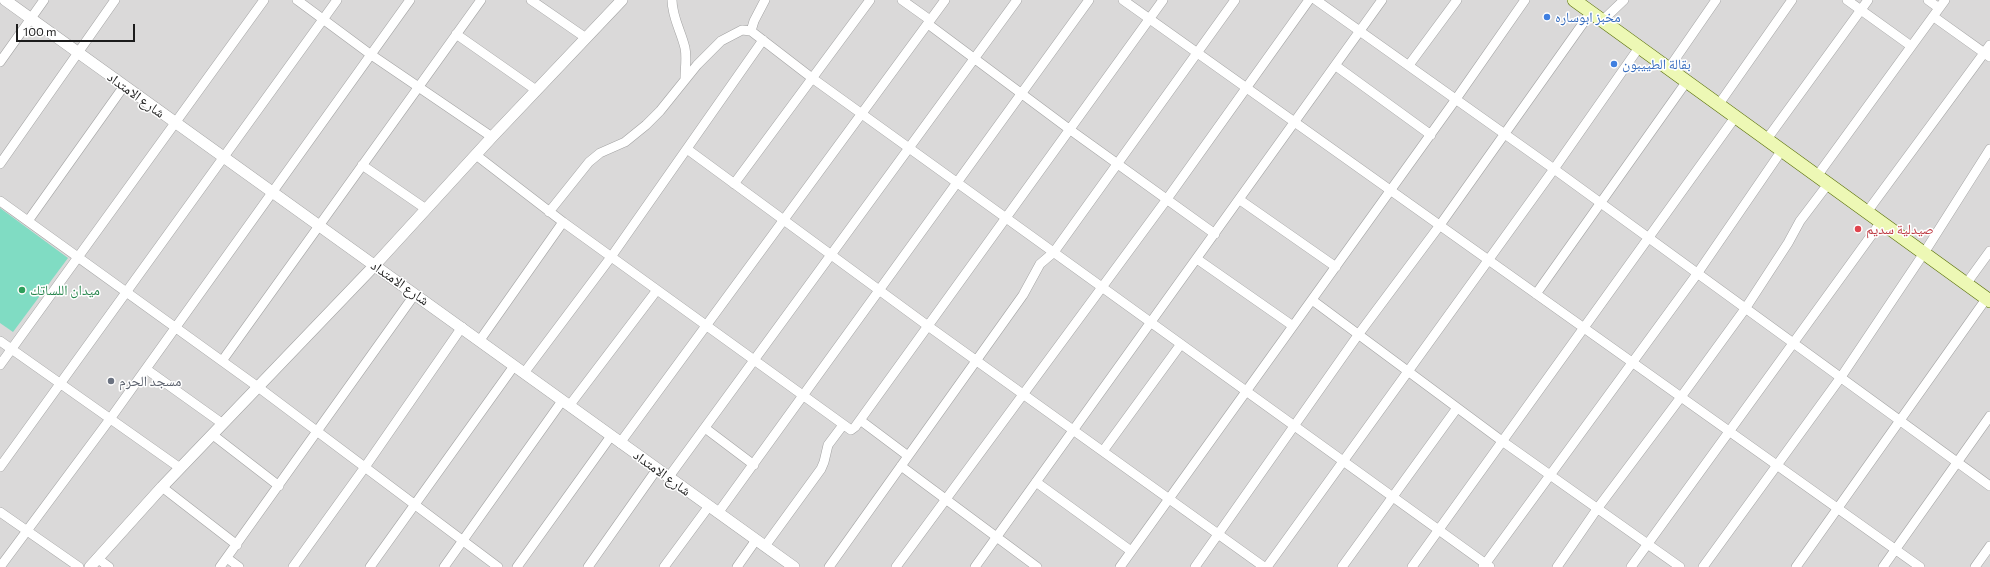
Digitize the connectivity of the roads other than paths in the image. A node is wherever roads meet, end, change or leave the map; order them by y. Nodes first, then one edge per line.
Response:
1 (5, 0) edge
2 (44, 0) edge
3 (115, 0) edge
4 (264, 0) edge
5 (297, 0) edge
6 (337, 0) edge
7 (410, 0) edge
8 (481, 0) edge
9 (531, 0) edge
10 (622, 0) edge
11 (672, 0) edge
12 (765, 0) edge
13 (870, 0) edge
14 (902, 0) edge
15 (945, 0) edge
16 (1017, 0) edge
17 (1088, 0) edge
18 (1124, 0) edge
19 (1163, 0) edge
20 (1235, 0) edge
21 (1309, 0) edge
22 (1316, 0) edge
23 (1382, 0) edge
24 (1457, 0) edge
25 (1525, 0) edge
26 (1574, 0) edge
27 (1624, 0) edge
28 (1716, 0) edge
29 (1792, 0) edge
30 (1848, 0) edge
31 (1868, 0) edge
32 (1928, 0) edge
33 (1945, 0) edge
34 (1940, 8) junction
35 (1861, 10) junction
36 (1591, 12) junction
37 (1934, 17) junction
38 (31, 19) junction
39 (323, 19) junction
40 (1150, 19) junction
41 (1603, 20) junction
42 (929, 22) junction
43 (751, 31) junction
44 (1360, 31) junction
45 (456, 34) junction
46 (586, 38) junction
47 (763, 40) junction
48 (1640, 46) junction
49 (1911, 46) junction
50 (1988, 51) edge
51 (78, 52) junction
52 (370, 54) junction
53 (1197, 54) junction
54 (974, 58) junction
55 (0, 62) edge
56 (1409, 65) junction
57 (1336, 66) junction
58 (1669, 68) junction
59 (812, 78) junction
60 (685, 79) junction
61 (1687, 81) junction
62 (124, 86) junction
63 (418, 87) junction
64 (1246, 89) junction
65 (536, 90) junction
66 (1022, 93) junction
67 (1456, 100) junction
68 (1719, 104) junction
69 (862, 114) junction
70 (1736, 116) junction
71 (174, 122) junction
72 (1295, 123) junction
73 (1069, 129) junction
74 (1505, 134) junction
75 (1430, 135) junction
76 (492, 137) junction
77 (1767, 139) junction
78 (908, 147) junction
79 (687, 149) junction
80 (1990, 149) edge
81 (1782, 150) junction
82 (476, 155) junction
83 (223, 156) junction
84 (0, 164) edge
85 (1118, 164) junction
86 (362, 165) junction
87 (1554, 168) junction
88 (1817, 176) junction
89 (957, 182) junction
90 (734, 184) junction
91 (1828, 184) junction
92 (1390, 191) junction
93 (271, 192) junction
94 (1167, 199) junction
95 (1240, 200) junction
96 (0, 201) edge
97 (1601, 203) junction
98 (426, 209) junction
99 (549, 212) junction
100 (1867, 212) junction
101 (1006, 217) junction
102 (783, 220) junction
103 (28, 221) junction
104 (563, 222) junction
105 (1881, 222) junction
106 (1440, 225) junction
107 (319, 226) junction
108 (1215, 234) junction
109 (1648, 238) junction
110 (1990, 251) edge
111 (1054, 252) junction
112 (1924, 253) junction
113 (830, 254) junction
114 (78, 257) junction
115 (611, 257) junction
116 (1197, 259) junction
117 (1488, 260) junction
118 (374, 266) junction
119 (1336, 267) junction
120 (1697, 274) junction
121 (1966, 284) junction
122 (1102, 287) junction
123 (657, 290) junction
124 (879, 290) junction
125 (125, 292) junction
126 (415, 294) junction
127 (1536, 294) junction
128 (1312, 300) junction
129 (1988, 300) edge
130 (1744, 308) junction
131 (1151, 322) junction
132 (706, 326) junction
133 (928, 326) junction
134 (1293, 326) junction
135 (462, 327) junction
136 (175, 328) junction
137 (1584, 328) junction
138 (1358, 335) junction
139 (480, 340) junction
140 (0, 341) edge
141 (1181, 344) junction
142 (1793, 344) junction
143 (12, 349) junction
144 (755, 360) junction
145 (222, 361) junction
146 (976, 361) junction
147 (1632, 363) junction
148 (0, 366) edge
149 (514, 366) junction
150 (146, 369) junction
151 (1408, 371) junction
152 (524, 373) junction
153 (1841, 377) junction
154 (60, 384) junction
155 (258, 387) junction
156 (1247, 391) junction
157 (1024, 394) junction
158 (804, 396) junction
159 (1681, 397) junction
160 (566, 403) junction
161 (1457, 408) junction
162 (1990, 416) edge
163 (110, 419) junction
164 (860, 420) junction
165 (1900, 421) junction
166 (223, 424) junction
167 (843, 425) junction
168 (1295, 426) junction
169 (705, 428) junction
170 (1074, 430) junction
171 (1729, 431) junction
172 (317, 432) junction
173 (213, 435) junction
174 (611, 436) junction
175 (1502, 441) junction
176 (620, 443) junction
177 (1104, 451) junction
178 (908, 456) junction
179 (1343, 460) junction
180 (1957, 462) junction
181 (754, 465) junction
182 (1777, 465) junction
183 (901, 466) junction
184 (0, 467) edge
185 (365, 467) junction
186 (180, 468) junction
187 (657, 469) junction
188 (1551, 475) junction
189 (668, 478) junction
190 (1036, 482) junction
191 (279, 486) junction
192 (1990, 486) edge
193 (162, 487) junction
194 (1392, 496) junction
195 (1169, 498) junction
196 (946, 499) junction
197 (415, 505) junction
198 (709, 506) junction
199 (1837, 508) junction
200 (1597, 509) junction
201 (0, 512) edge
202 (718, 513) junction
203 (1439, 529) junction
204 (28, 530) junction
205 (1219, 535) junction
206 (997, 538) junction
207 (463, 540) junction
208 (761, 543) junction
209 (1648, 544) junction
210 (237, 545) junction
211 (1990, 546) edge
212 (1895, 549) junction
213 (1131, 551) junction
214 (98, 558) junction
215 (227, 558) junction
216 (1486, 566) edge
217 (0, 567) edge
218 (79, 567) edge
219 (90, 567) edge
220 (109, 567) edge
221 (220, 567) edge
222 (238, 567) edge
223 (293, 567) edge
224 (370, 567) edge
225 (444, 567) edge
226 (498, 567) edge
227 (516, 567) edge
228 (588, 567) edge
229 (664, 567) edge
230 (737, 567) edge
231 (794, 567) edge
232 (829, 567) edge
233 (896, 567) edge
234 (975, 567) edge
235 (1037, 567) edge
236 (1120, 567) edge
237 (1195, 567) edge
238 (1264, 567) edge
239 (1267, 567) edge
240 (1342, 567) edge
241 (1412, 567) edge
242 (1557, 567) edge
243 (1631, 567) edge
244 (1680, 567) edge
245 (1703, 567) edge
246 (1796, 567) edge
247 (1883, 567) edge
248 (1920, 567) edge
249 (1975, 567) edge

1 - 38 street, شارع الامتداد
2 - 38 street
3 - 51 street
4 - 71 street
5 - 39 street
6 - 39 street
7 - 52 street
8 - 45 street
9 - 46 street
10 - 46 street
11 - 60 street
12 - 43 street
13 - 59 street
14 - 42 street
15 - 42 street
16 - 54 street
17 - 66 street
18 - 40 street
19 - 40 street
20 - 53 street
21 - 64 street
22 - 44 street
23 - 44 street
24 - 56 street
25 - 67 street
26 - 36 main road
27 - 41 street
28 - 58 street
29 - 68 street
30 - 35 street
31 - 35 street
32 - 34 street
33 - 34 street
34 - 37 street
35 - 49 street
35 - 77 street
36 - 41 main road
36 - 74 street
37 - 49 street
37 - 50 street
38 - 51 street, شارع الامتداد
38 - 55 street
39 - 52 street
39 - 83 street
40 - 53 street
40 - 73 street
41 - 48 main road
42 - 54 street
42 - 69 street
43 - 47 street
43 - 60 street
44 - 56 street
44 - 57 street
45 - 63 street
45 - 65 street
46 - 65 street
47 - 59 street
47 - 79 street
48 - 58 main road
48 - 87 street
49 - 88 street
50 - 100 street
51 - 62 street, شارع الامتداد
51 - 84 street
52 - 63 street
52 - 93 street
53 - 64 street
53 - 85 street
54 - 66 street
54 - 78 street
56 - 67 street
57 - 72 street
57 - 75 street
58 - 61 main road
59 - 69 street
59 - 90 street
60 - 99 street
61 - 68 main road
61 - 97 street
62 - 71 street, شارع الامتداد
62 - 103 street
63 - 76 street
63 - 86 street
64 - 72 street
64 - 94 street
65 - 76 street
66 - 73 street
66 - 89 street
67 - 74 street
67 - 75 street
68 - 70 main road
69 - 78 street
69 - 102 street
70 - 77 main road
70 - 109 street
71 - 83 street, شارع الامتداد
71 - 114 street
72 - 92 street
72 - 95 street
73 - 85 street
73 - 101 street
74 - 87 street
74 - 106 street
75 - 92 street
76 - 82 street
77 - 81 main road
78 - 89 street
78 - 113 street
79 - 90 street
79 - 115 street
80 - 112 street
81 - 88 main road
81 - 120 street
82 - 98 street
82 - 99 street
83 - 93 street, شارع الامتداد
83 - 125 street
85 - 94 street
85 - 111 street
86 - 98 street
86 - 107 street
87 - 97 street
87 - 117 street
88 - 91 main road
89 - 101 street
89 - 124 street
90 - 102 street
91 - 100 main road
91 - 130 street
92 - 106 street
92 - 119 street
93 - 107 street, شارع الامتداد
93 - 136 street
94 - 108 street
94 - 122 street
95 - 108 street
95 - 119 street
96 - 103 street
97 - 109 street
97 - 127 street
98 - 118 street
99 - 104 street
100 - 105 main road
101 - 111 street
101 - 133 street
102 - 113 street
102 - 132 street
103 - 114 street
104 - 115 street
104 - 139 street
105 - 112 main road
105 - 142 street
106 - 117 street
106 - 138 street
107 - 118 street, شارع الامتداد
107 - 145 street
108 - 116 street
109 - 120 street
109 - 137 street
110 - 121 street
111 - 122 street
111 - 146 street
112 - 121 main road
112 - 153 street
113 - 124 street
113 - 144 street
114 - 125 street
114 - 143 street
115 - 123 street
115 - 152 street
116 - 131 street
116 - 134 street
117 - 127 street
117 - 151 street
118 - 126 street, شارع الامتداد
118 - 155 street
119 - 128 street
120 - 130 street
120 - 147 street
121 - 129 main road
122 - 131 street
122 - 157 street
123 - 132 street
123 - 160 street
124 - 133 street
124 - 158 street
125 - 136 street
125 - 154 street
126 - 135 street, شارع الامتداد
126 - 172 street
127 - 137 street
128 - 134 street
128 - 138 street
129 - 165 street
130 - 142 street
130 - 159 street
131 - 141 street
131 - 170 street
132 - 144 street
132 - 176 street
133 - 146 street
133 - 164 street
134 - 156 street
135 - 139 street, شارع الامتداد
135 - 185 street
136 - 145 street
136 - 150 street
137 - 147 street
137 - 175 street
138 - 151 street
138 - 168 street
139 - 149 street, شارع الامتداد
140 - 143 street
141 - 156 street
141 - 177 street
142 - 153 street
142 - 171 street
143 - 148 street
143 - 154 street
144 - 158 street
144 - 169 street
145 - 155 street
146 - 157 street
146 - 178 street
147 - 159 street
147 - 188 street
149 - 152 street, شارع الامتداد
149 - 197 street
150 - 163 street
150 - 166 street
151 - 161 street
151 - 179 street
152 - 160 street, شارع الامتداد
153 - 165 street
153 - 182 street
154 - 163 street
154 - 184 street
155 - 166 street
155 - 172 street
156 - 168 street
156 - 195 street
157 - 170 street
157 - 196 street
158 - 167 street
158 - 181 street
159 - 171 street
159 - 200 street
160 - 174 street, شارع الامتداد
160 - 207 street
161 - 175 street
161 - 194 street
162 - 180 street
163 - 186 street
163 - 204 street
164 - 167 street
164 - 178 street
165 - 180 street
165 - 199 street
166 - 173 street
167 - 208 street
168 - 179 street
168 - 205 street
169 - 181 street
169 - 189 street
170 - 177 street
170 - 190 street
171 - 182 street
171 - 209 street
172 - 185 street
172 - 191 street
173 - 186 street
173 - 191 street
174 - 176 street, شارع الامتداد
174 - 227 street
175 - 188 street
175 - 203 street
176 - 187 street, شارع الامتداد
177 - 195 street
178 - 183 street
179 - 194 street
179 - 239 street
180 - 192 street
180 - 212 street
181 - 202 street
182 - 199 street
182 - 245 street
183 - 196 street
183 - 232 street
185 - 197 street
185 - 223 street
186 - 193 street
187 - 189 street, شارع الامتداد
187 - 228 street
188 - 200 street
188 - 216 street
189 - 198 street, شارع الامتداد
190 - 206 street
190 - 213 street
191 - 210 street
193 - 210 street
193 - 214 street
194 - 203 street
194 - 240 street
195 - 205 street
195 - 213 street
196 - 206 street
196 - 233 street
197 - 207 street
197 - 224 street
198 - 202 street, شارع الامتداد
198 - 229 street
199 - 212 street
199 - 246 street
200 - 209 street
200 - 242 street
201 - 204 street
202 - 208 street, شارع الامتداد
203 - 216 street
203 - 241 street
204 - 217 street
204 - 218 street
205 - 237 street
205 - 238 street
206 - 234 street
206 - 235 street
207 - 225 street
207 - 226 street
208 - 230 street
208 - 231 street, شارع الامتداد
209 - 243 street
209 - 244 street
210 - 215 street
211 - 249 street
212 - 247 street
212 - 248 street
213 - 236 street
214 - 219 street
214 - 220 street
215 - 221 street
215 - 222 street

